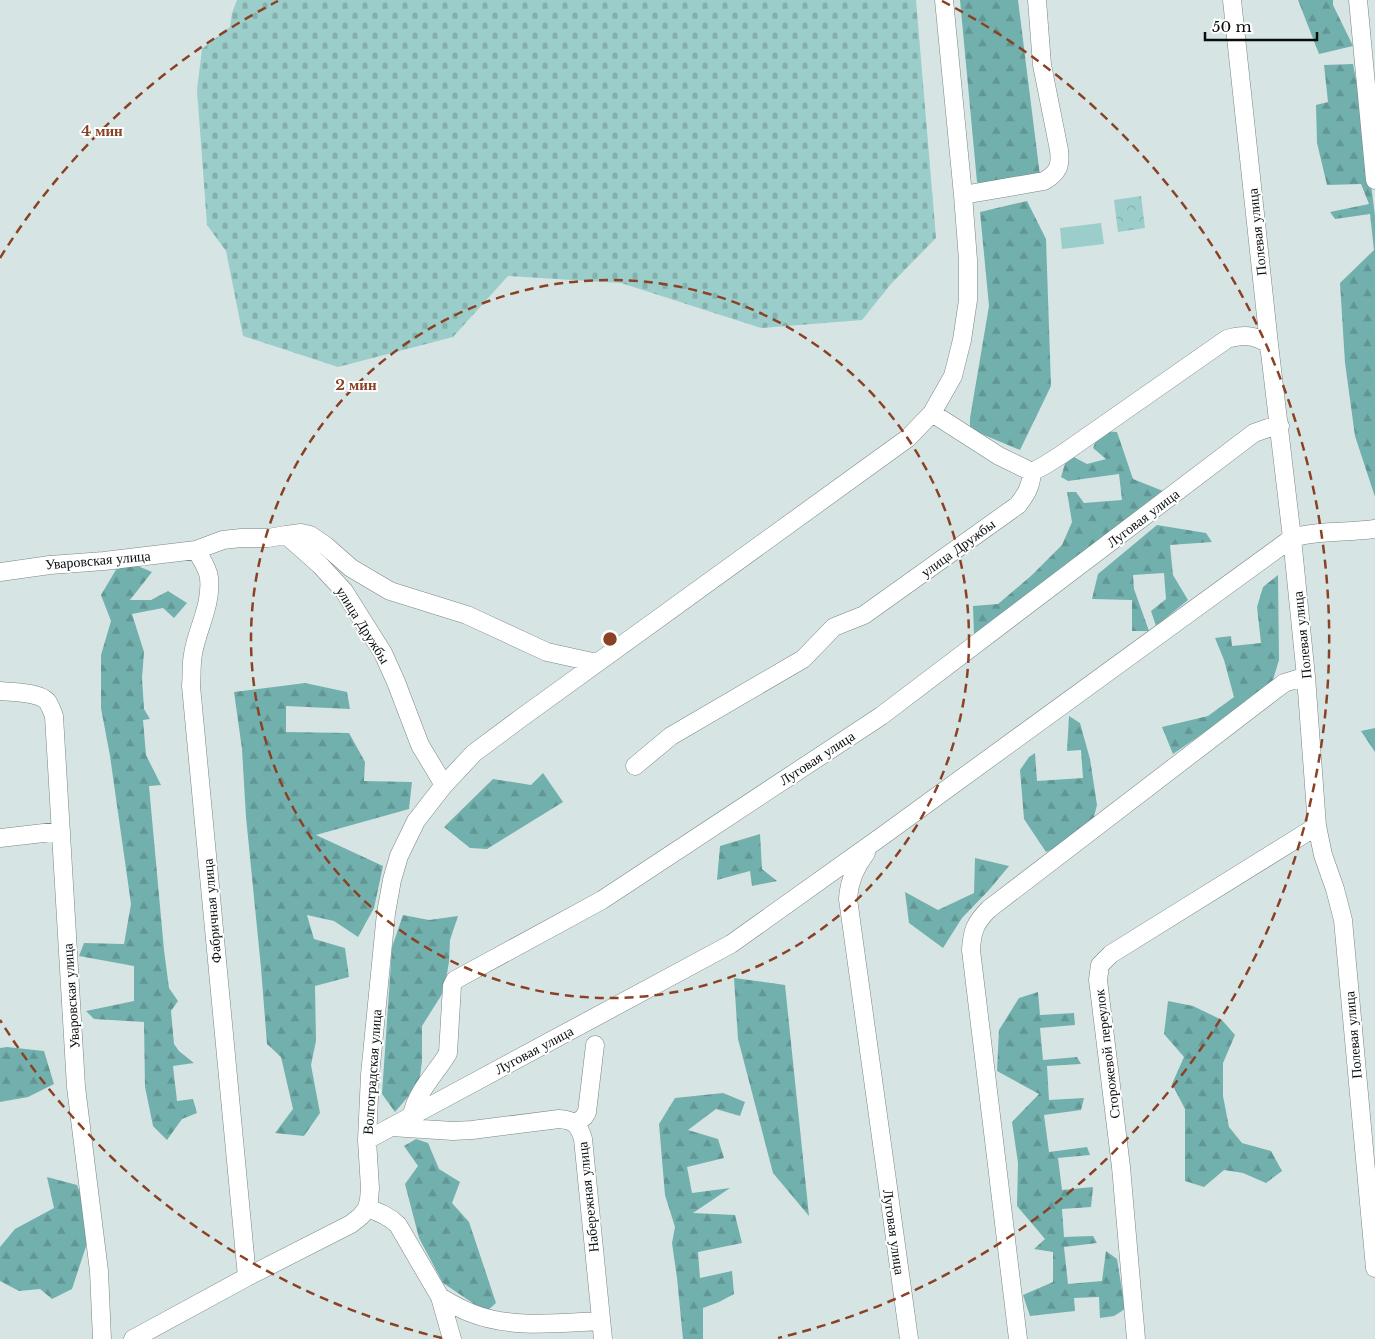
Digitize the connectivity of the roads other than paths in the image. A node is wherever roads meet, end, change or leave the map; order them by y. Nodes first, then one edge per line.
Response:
1 (944, 0) edge
2 (1037, 0) edge
3 (1232, 0) edge
4 (1358, 0) edge
5 (1375, 180) edge
6 (964, 195) junction
7 (1269, 344) junction
8 (932, 413) junction
9 (1280, 426) junction
10 (1032, 472) junction
11 (1375, 529) edge
12 (286, 535) junction
13 (1292, 538) junction
14 (196, 550) junction
15 (0, 572) edge
16 (597, 663) junction
17 (1306, 677) junction
18 (0, 691) edge
19 (635, 766) dead end
20 (444, 785) junction
21 (1317, 826) junction
22 (61, 830) junction
23 (881, 837) junction
24 (0, 838) edge
25 (829, 874) junction
26 (848, 899) junction
27 (595, 1045) dead end
28 (412, 1115) junction
29 (575, 1124) junction
30 (391, 1127) junction
31 (367, 1140) junction
32 (367, 1208) junction
33 (1375, 1268) edge
34 (247, 1277) junction
35 (440, 1297) junction
36 (600, 1321) junction
37 (102, 1339) edge
38 (133, 1339) edge
39 (452, 1339) edge
40 (603, 1339) edge
41 (909, 1339) edge
42 (1018, 1339) edge
43 (1136, 1339) edge

1 - 6 street, Волгоградская улица
2 - 6 street
3 - 7 street, Полевая улица
4 - 5 street
6 - 8 street, Волгоградская улица
7 - 9 street, Полевая улица
7 - 10 street
8 - 10 street
8 - 16 street, Волгоградская улица
9 - 13 street, Полевая улица
9 - 28 street, Луговая улица
10 - 19 street, улица Дружбы
11 - 13 street, Луговая улица
12 - 14 street
12 - 16 street
12 - 20 street, улица Дружбы
13 - 17 street, Полевая улица
13 - 23 street, Луговая улица
14 - 15 street, Уваровская улица
14 - 34 street, Фабричная улица
16 - 20 street, Волгоградская улица
17 - 21 street, Полевая улица
17 - 42 street
18 - 22 street, Уваровская улица
20 - 31 street, Волгоградская улица
21 - 33 street, Полевая улица
21 - 43 street, Сторожевой переулок
22 - 24 street
22 - 37 street, Уваровская улица
23 - 25 street, Луговая улица
23 - 26 street, Луговая улица
25 - 26 street
25 - 28 street, Луговая улица
26 - 41 street, Луговая улица
27 - 29 street
28 - 30 street, Луговая улица
29 - 30 street, Набережная улица
29 - 36 street, Набережная улица
30 - 31 street, Луговая улица
31 - 32 street, Волгоградская улица
32 - 34 street
32 - 35 street
34 - 38 street
35 - 36 street
35 - 39 street
36 - 40 street, Набережная улица

